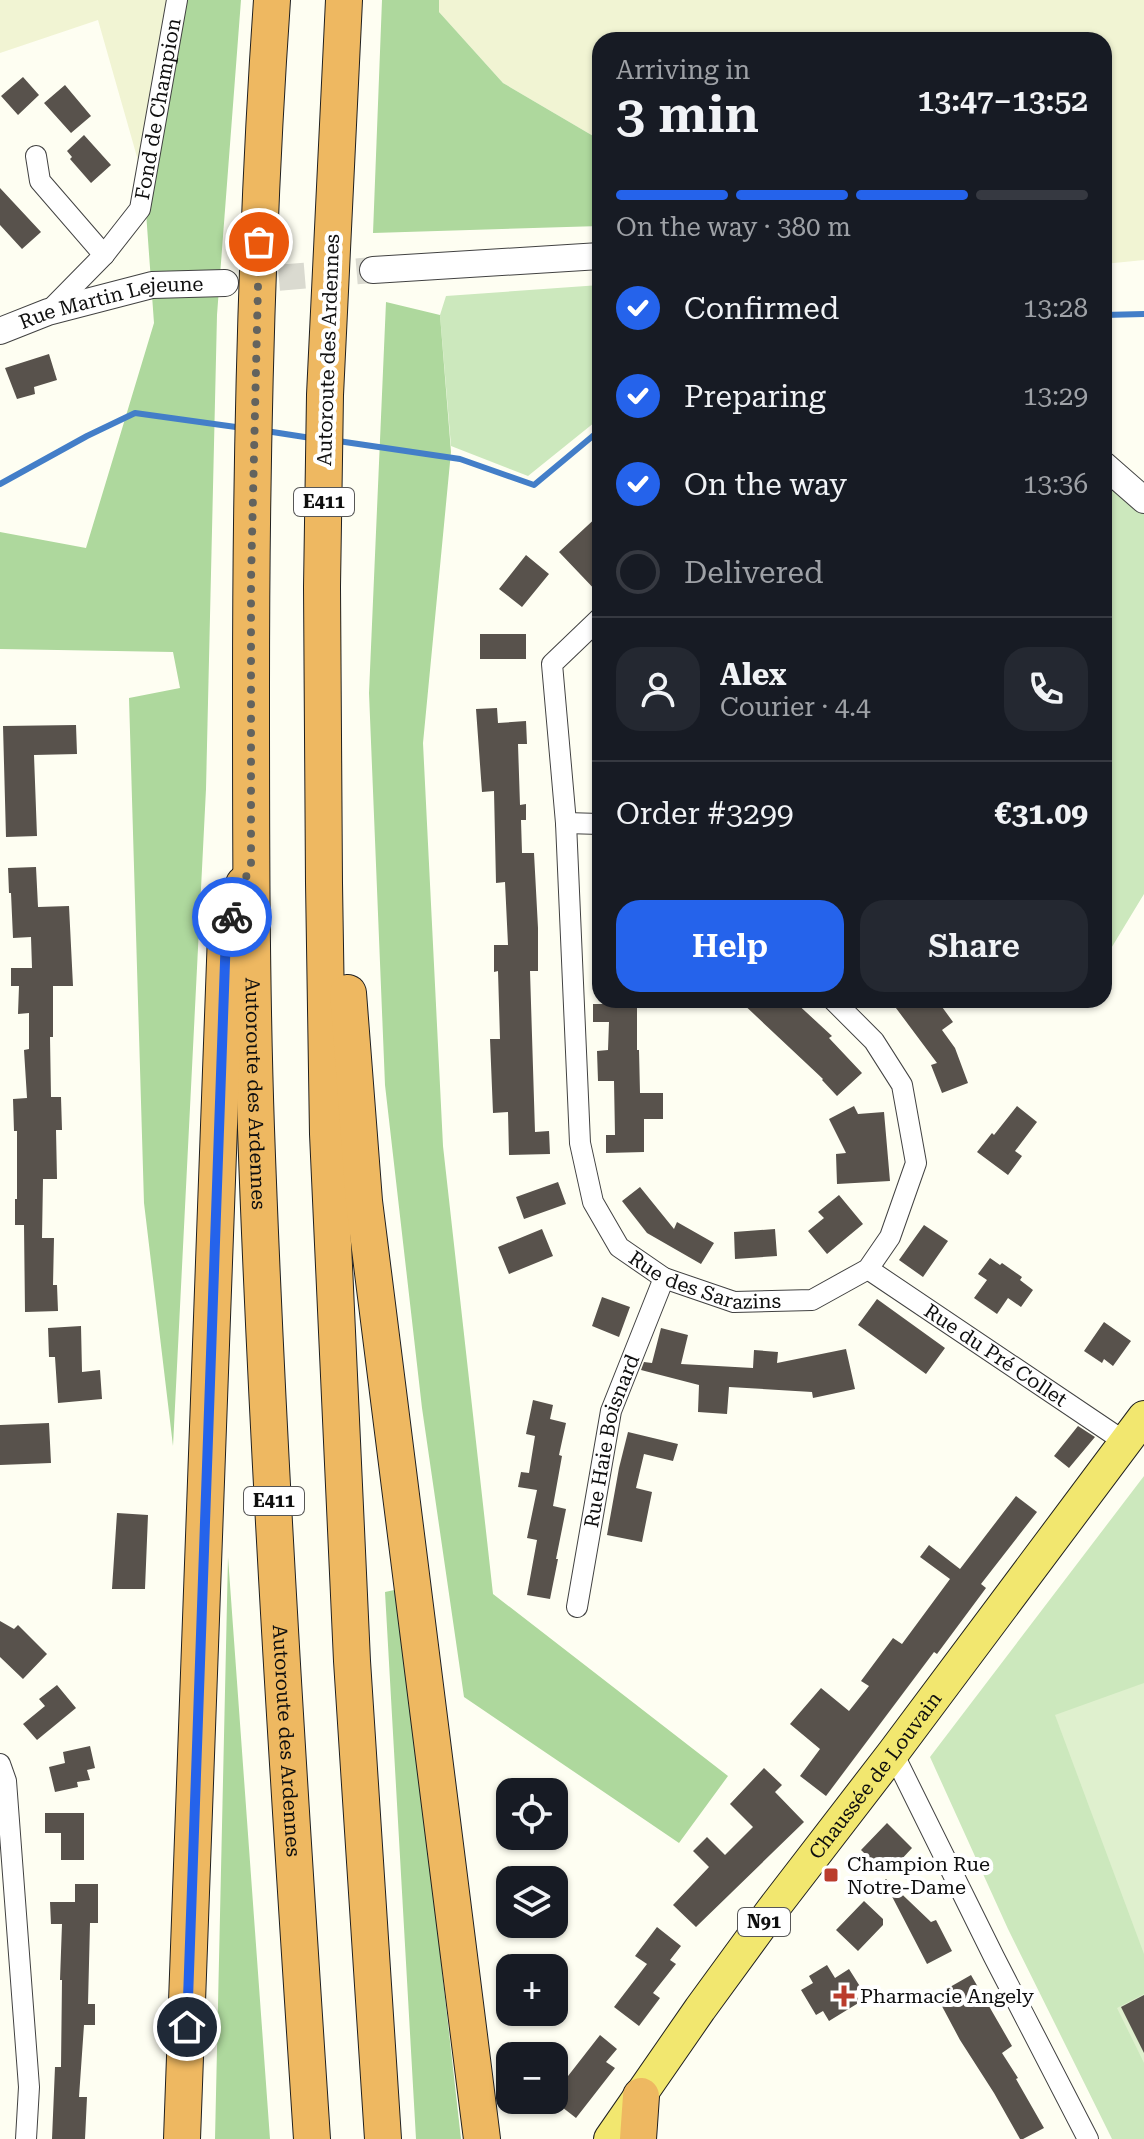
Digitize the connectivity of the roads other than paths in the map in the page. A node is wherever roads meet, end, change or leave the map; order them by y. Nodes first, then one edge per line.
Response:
1 (177, 0) edge
2 (272, 0) edge
3 (344, 0) edge
4 (36, 156) dead end
5 (104, 255) junction
6 (592, 256) edge
7 (373, 270) tunnel mouth
8 (225, 283) tunnel mouth
9 (48, 312) junction
10 (0, 331) edge
11 (1112, 472) edge
12 (1144, 500) edge
13 (592, 626) edge
14 (566, 823) junction
15 (592, 824) edge
16 (251, 863) junction
17 (324, 883) junction
18 (841, 1008) edge
19 (868, 1269) junction
20 (664, 1278) junction
21 (1144, 1417) edge
22 (1125, 1442) junction
23 (577, 1607) dead end
24 (893, 1753) junction
25 (0, 1764) edge
26 (641, 2096) junction
27 (485, 2134) edge
28 (26, 2139) edge
29 (182, 2139) edge
30 (312, 2139) edge
31 (383, 2139) edge
32 (610, 2139) edge
33 (638, 2139) edge
34 (1088, 2139) edge

1 - 5 street, Fond de Champion
2 - 16 highway, Autoroute des Ardennes / E411
3 - 17 highway, Autoroute des Ardennes / E411
4 - 5 street
5 - 9 street, Fond de Champion
6 - 7 street
8 - 9 street, Rue Martin Lejeune
9 - 10 street, Rue Martin Lejeune
11 - 12 street
13 - 14 street, Rue des Sarazins
14 - 15 street
14 - 20 street, Rue des Sarazins
16 - 29 highway
16 - 30 highway, Autoroute des Ardennes / E411
17 - 27 highway
17 - 31 highway, Autoroute des Ardennes / E411
18 - 19 street, Rue des Sarazins
19 - 20 street, Rue des Sarazins
19 - 22 street, Rue du Pré Collet
20 - 23 street, Rue Haie Boisnard
21 - 22 main road, Chaussée de Louvain / N91
22 - 24 main road, Chaussée de Louvain / N91
24 - 26 main road, Chaussée de Louvain / N91
24 - 34 street
25 - 28 street
26 - 32 main road, Chaussée de Louvain / N91
26 - 33 highway

